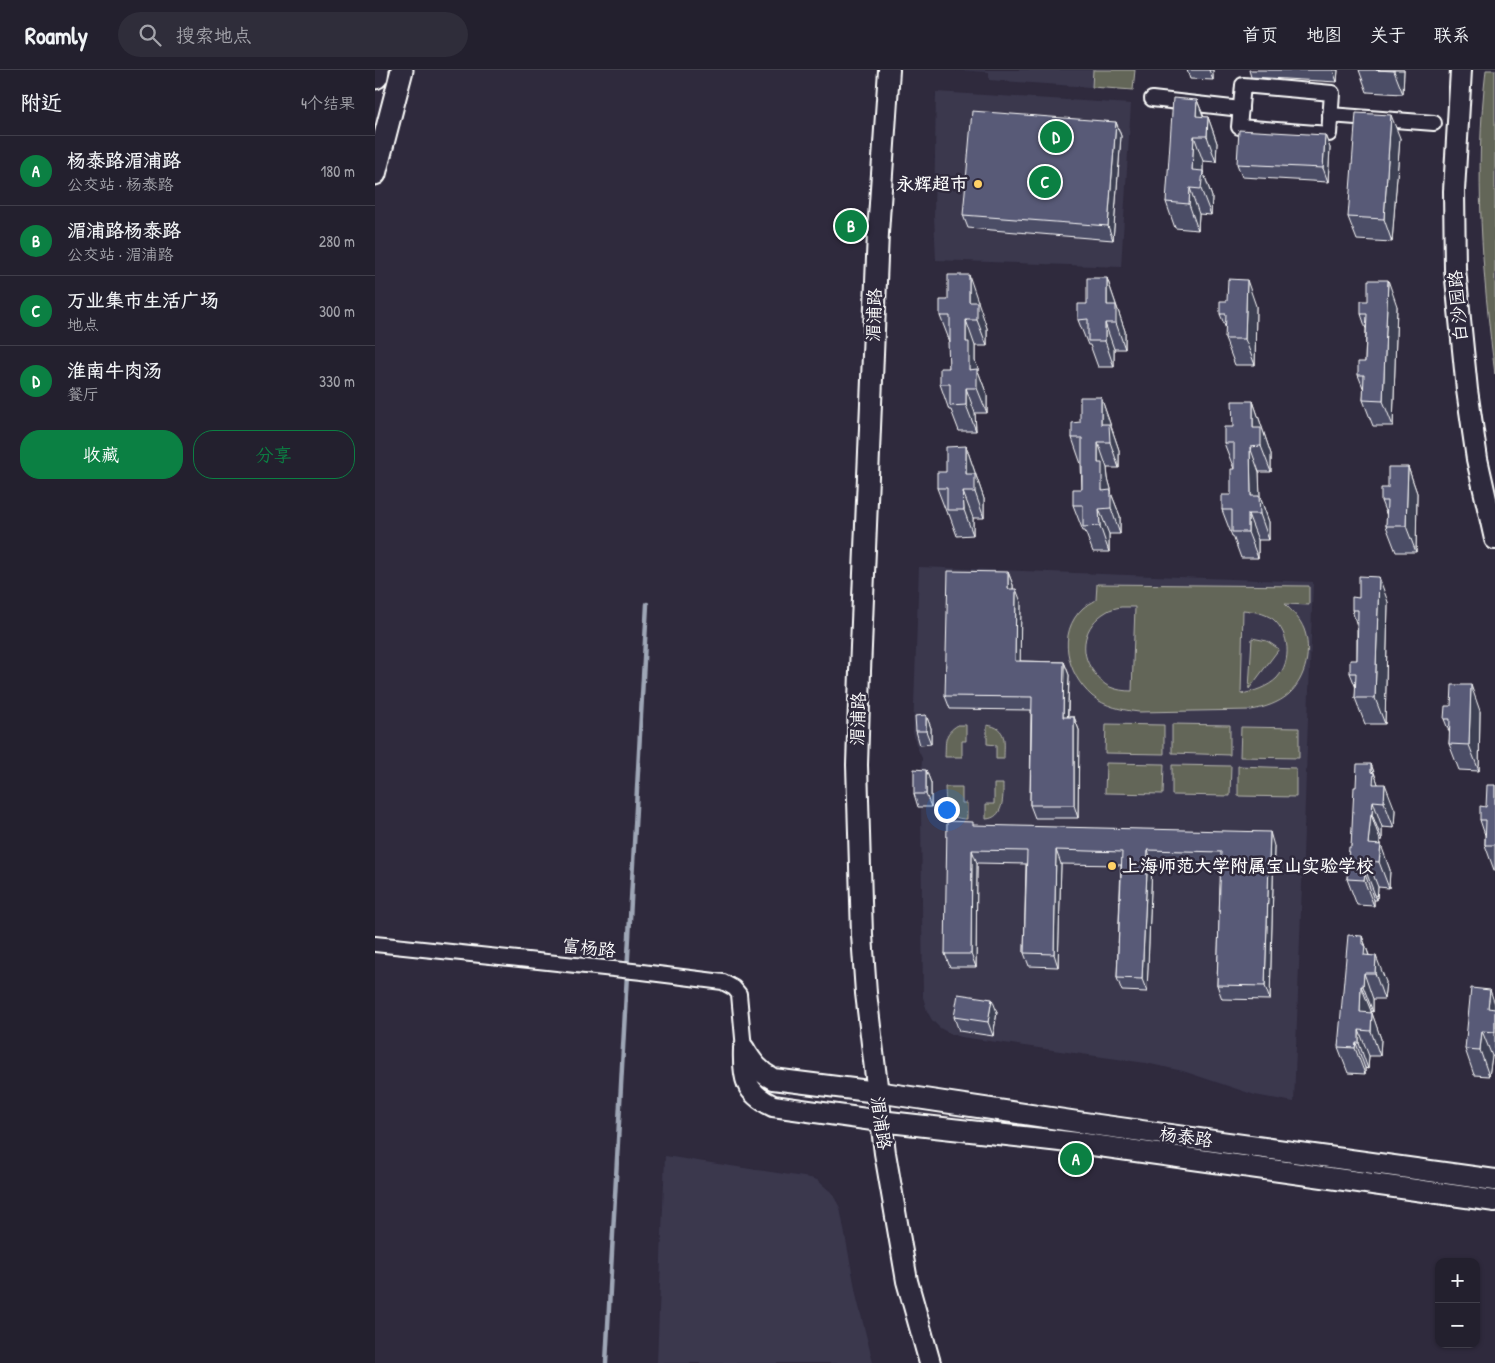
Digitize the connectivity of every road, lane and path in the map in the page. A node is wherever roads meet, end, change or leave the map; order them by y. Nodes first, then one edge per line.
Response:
1 (376, 70) edge
2 (402, 70) edge
3 (889, 70) edge
4 (1461, 70) edge
5 (375, 76) edge
6 (1152, 99) dead end
7 (1241, 108) junction
8 (1331, 115) junction
9 (1434, 123) dead end
10 (375, 174) edge
11 (1495, 539) edge
12 (375, 944) edge
13 (743, 1049) junction
14 (877, 1092) junction
15 (880, 1121) junction
16 (1495, 1180) edge
17 (1495, 1201) edge
18 (930, 1363) edge

1 - 5 highway
2 - 10 main road
3 - 14 street, 湄浦路
4 - 11 street, 白沙园路
6 - 7 street
7 - 8 street
7 - 8 street
8 - 9 street
12 - 13 street, 富杨路
13 - 14 street, 杨泰路
13 - 15 street, 杨泰路
14 - 15 street, 湄浦路
14 - 16 street, 杨泰路
15 - 17 street, 杨泰路
15 - 18 street, 湄浦路

